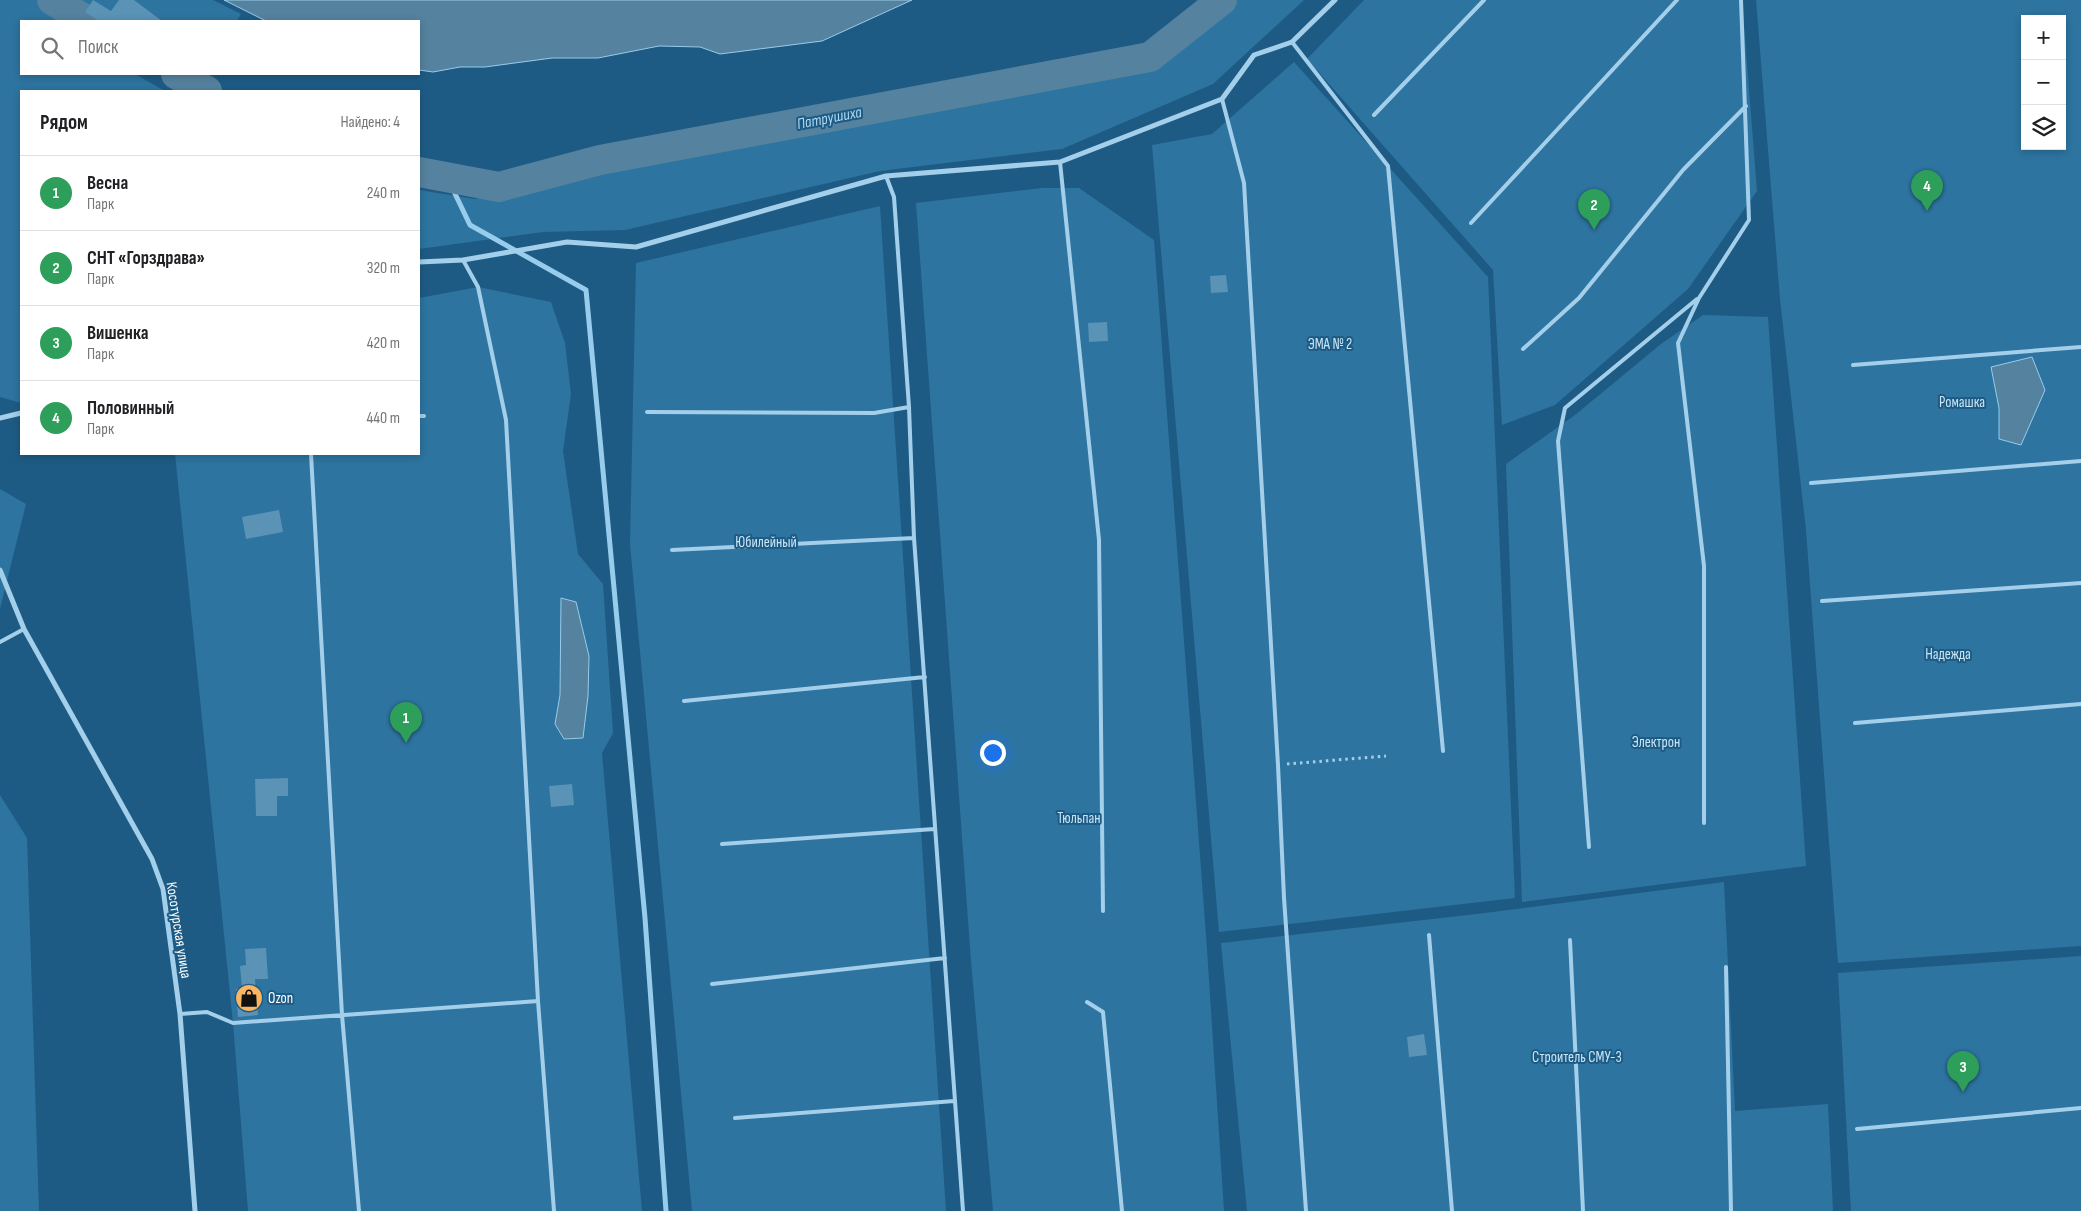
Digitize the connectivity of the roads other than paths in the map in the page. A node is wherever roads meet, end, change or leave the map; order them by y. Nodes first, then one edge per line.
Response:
1 (1335, 0) edge
2 (1484, 0) edge
3 (1677, 0) edge
4 (1741, 0) edge
5 (1292, 42) junction
6 (1222, 99) junction
7 (1746, 106) junction
8 (1374, 115) dead end
9 (1060, 162) junction
10 (886, 176) junction
11 (1471, 223) dead end
12 (463, 260) junction
13 (420, 262) edge
14 (1699, 298) junction
15 (2081, 347) edge
16 (1523, 348) dead end
17 (1853, 365) dead end
18 (909, 408) junction
19 (647, 412) dead end
20 (20, 413) edge
21 (0, 418) edge
22 (311, 455) edge
23 (2081, 461) edge
24 (1811, 483) dead end
25 (914, 538) junction
26 (672, 550) dead end
27 (0, 570) edge
28 (2081, 583) edge
29 (1822, 601) dead end
30 (24, 630) junction
31 (0, 642) edge
32 (925, 677) junction
33 (684, 701) dead end
34 (2081, 704) edge
35 (1855, 723) dead end
36 (1443, 752) dead end
37 (1704, 823) dead end
38 (934, 829) junction
39 (722, 844) dead end
40 (1589, 847) dead end
41 (1103, 911) dead end
42 (1429, 935) dead end
43 (1570, 940) dead end
44 (945, 958) junction
45 (1726, 967) dead end
46 (712, 984) dead end
47 (538, 1001) junction
48 (1087, 1002) dead end
49 (180, 1014) junction
50 (342, 1015) junction
51 (954, 1102) junction
52 (2081, 1108) edge
53 (735, 1118) dead end
54 (1857, 1128) dead end
55 (195, 1211) edge
56 (359, 1211) edge
57 (554, 1211) edge
58 (962, 1211) edge
59 (1122, 1211) edge
60 (1306, 1211) edge
61 (1452, 1211) edge
62 (1583, 1211) edge
63 (1731, 1211) edge

1 - 5 street
2 - 8 lane
3 - 11 lane
4 - 7 lane
5 - 6 street
5 - 36 lane
6 - 9 street
6 - 60 lane
7 - 14 lane
7 - 16 lane
9 - 10 street
9 - 41 lane
10 - 12 street
10 - 18 lane
12 - 13 street
12 - 47 lane
14 - 37 lane
14 - 40 lane
15 - 17 lane
18 - 19 lane
18 - 25 lane
20 - 21 street
22 - 50 lane
23 - 24 lane
25 - 26 lane
25 - 32 lane
27 - 30 street, Косотурская улица
28 - 29 lane
30 - 31 lane
30 - 49 street, Косотурская улица
32 - 33 lane
32 - 38 lane
34 - 35 lane
38 - 39 lane
38 - 44 lane
42 - 61 lane
43 - 62 lane
44 - 46 lane
44 - 51 lane
45 - 63 lane
47 - 50 lane
47 - 57 lane
48 - 59 lane
49 - 50 lane
49 - 55 street, Косотурская улица
50 - 56 lane
51 - 53 lane
51 - 58 lane
52 - 54 lane

